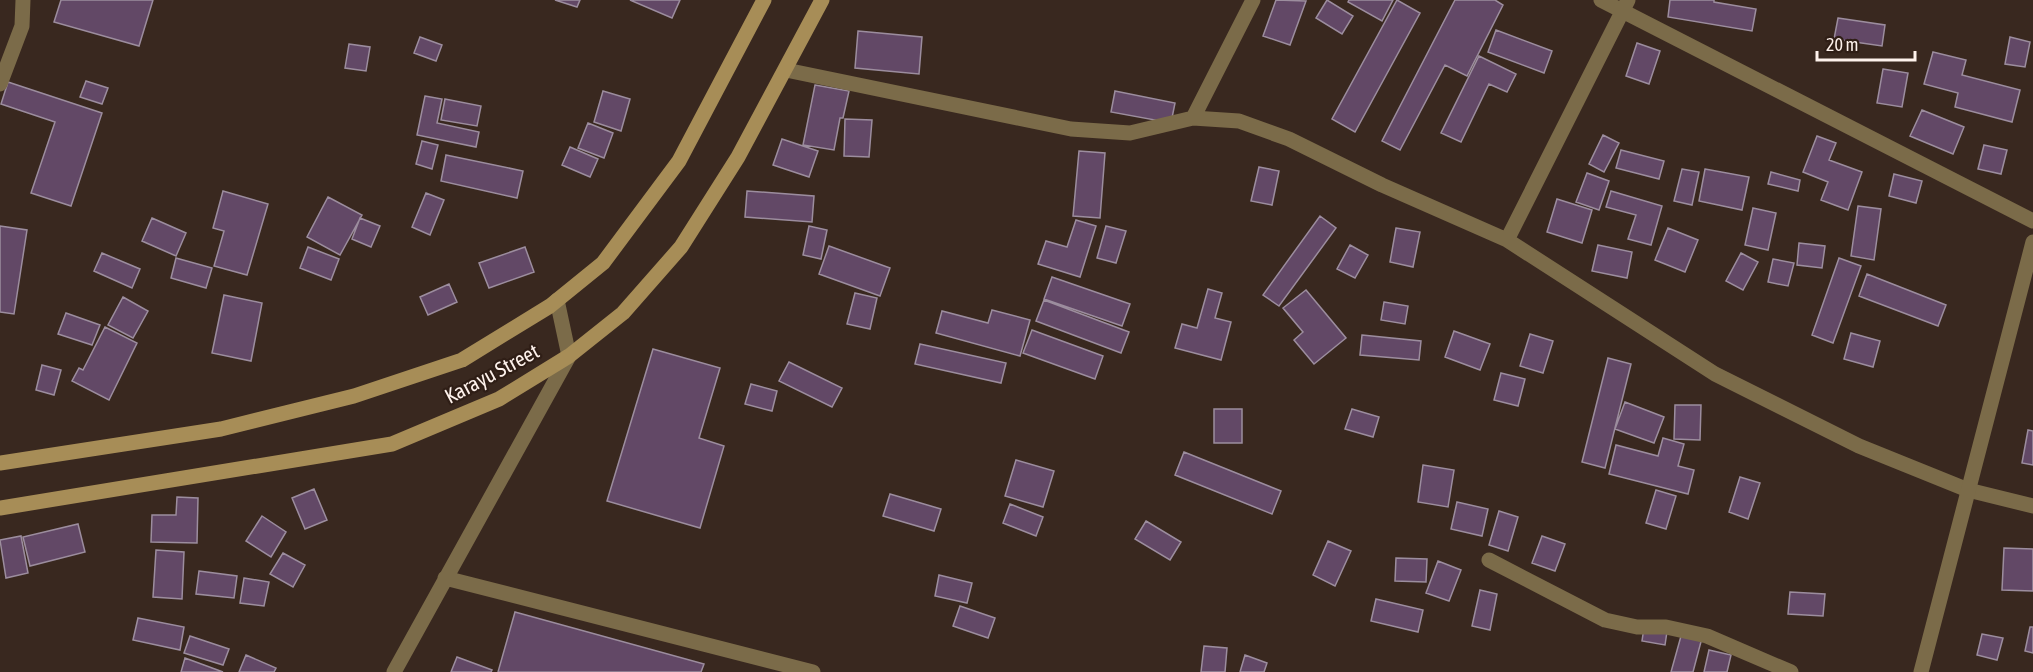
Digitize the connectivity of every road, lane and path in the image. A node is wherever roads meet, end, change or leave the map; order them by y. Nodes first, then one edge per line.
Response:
1 (23, 0) edge
2 (764, 0) edge
3 (822, 0) edge
4 (1253, 0) edge
5 (1601, 0) edge
6 (1625, 6) edge
7 (786, 70) junction
8 (0, 84) edge
9 (1193, 118) junction
10 (2033, 221) edge
11 (1507, 240) junction
12 (2033, 242) edge
13 (2030, 269) edge
14 (557, 300) junction
15 (568, 356) junction
16 (0, 463) edge
17 (1968, 490) junction
18 (2033, 506) edge
19 (0, 508) edge
20 (1489, 560) dead end
21 (445, 578) junction
22 (394, 672) edge
23 (813, 672) edge
24 (1791, 672) edge
25 (1921, 672) edge

1 - 8 street
2 - 14 main road, Karayu Street
3 - 7 main road, Karayu Street
4 - 9 street
5 - 6 street
6 - 10 street
6 - 11 street
7 - 9 street
7 - 15 main road, Karayu Street
9 - 11 street
11 - 17 street
12 - 13 street
13 - 17 street
14 - 15 street
14 - 16 main road, Karayu Street
15 - 19 main road, Karayu Street
15 - 21 street
17 - 18 street
17 - 25 street
20 - 24 street
21 - 22 street
21 - 23 street

